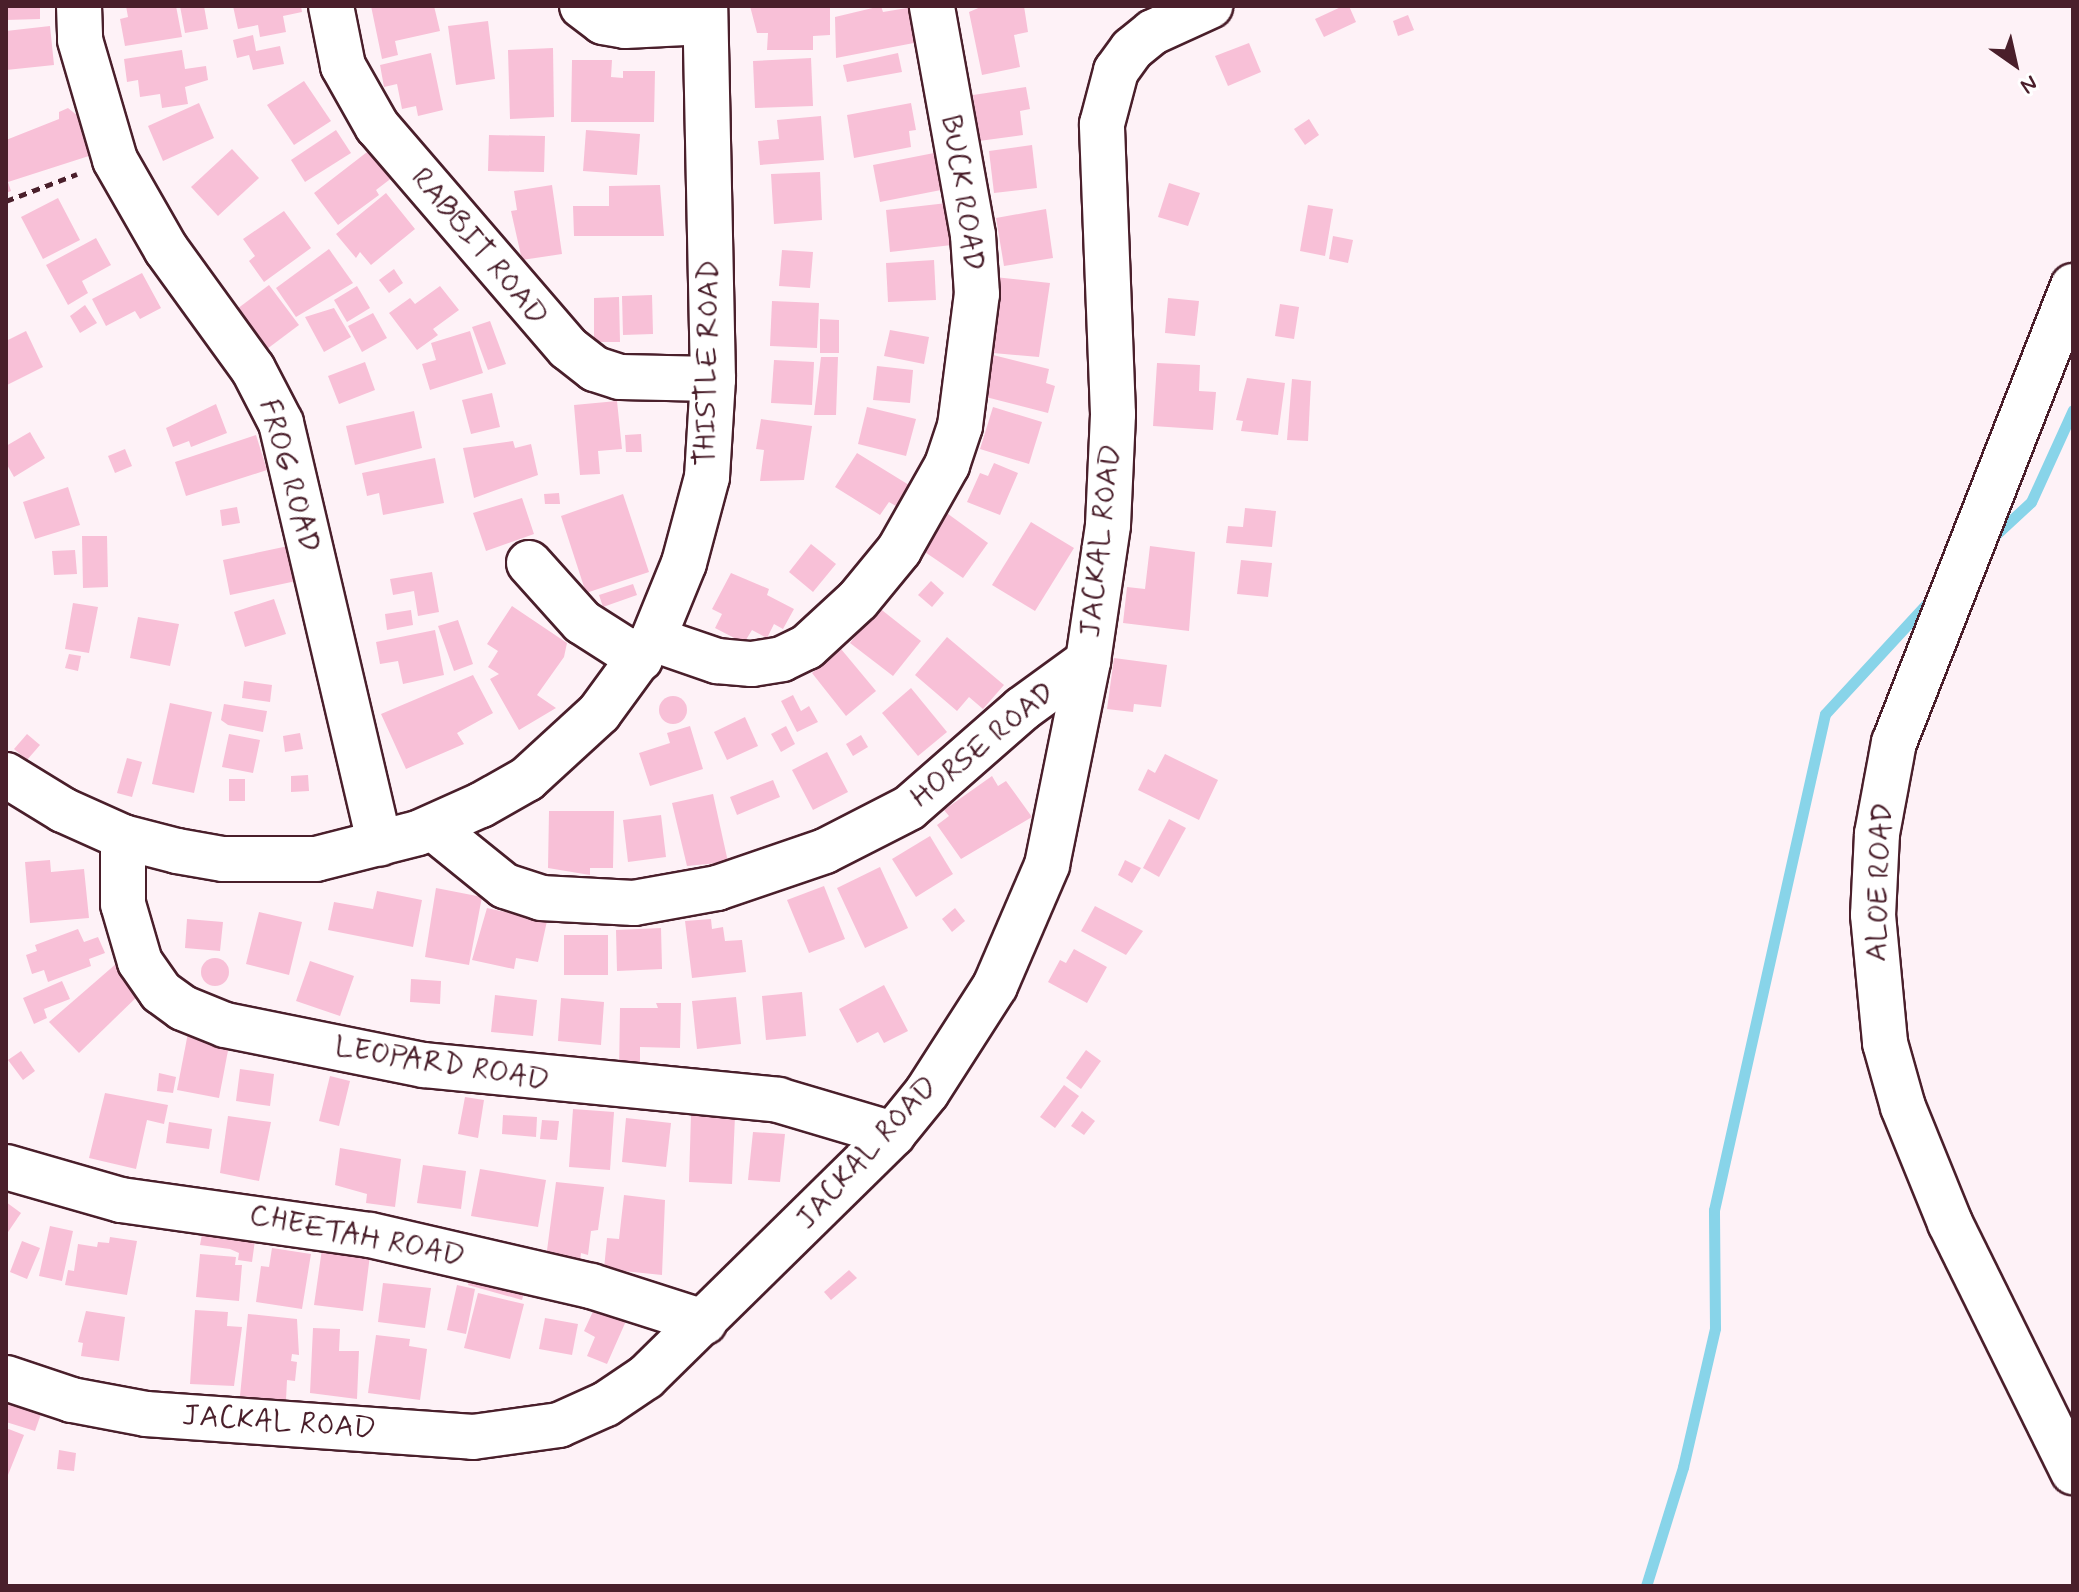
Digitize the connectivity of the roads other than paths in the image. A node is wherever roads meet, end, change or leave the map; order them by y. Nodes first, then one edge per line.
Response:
1 (79, 6) edge
2 (331, 6) edge
3 (582, 6) edge
4 (932, 6) edge
5 (1210, 6) edge
6 (705, 14) edge
7 (2073, 286) edge
8 (713, 379) junction
9 (529, 563) dead end
10 (646, 649) junction
11 (1088, 661) junction
12 (6, 775) edge
13 (433, 828) junction
14 (123, 837) junction
15 (380, 844) junction
16 (893, 1134) junction
17 (6, 1167) edge
18 (704, 1322) junction
19 (6, 1378) edge
20 (2073, 1472) edge

1 - 15 street, FROG ROAD
2 - 8 street, RABBIT ROAD
3 - 6 street
4 - 10 street, BUCK ROAD
5 - 11 street, JACKAL ROAD
6 - 8 street, THISTLE ROAD
7 - 20 street, ALOE ROAD
8 - 10 street, THISTLE ROAD
9 - 10 street, BUCK ROAD
10 - 13 street, THISTLE ROAD
11 - 13 street, HORSE ROAD
11 - 16 street, JACKAL ROAD
12 - 14 street, THISTLE ROAD
13 - 15 street, THISTLE ROAD
14 - 15 street, THISTLE ROAD
14 - 16 street, LEOPARD ROAD
16 - 18 street, JACKAL ROAD
17 - 18 street, CHEETAH ROAD
18 - 19 street, JACKAL ROAD

